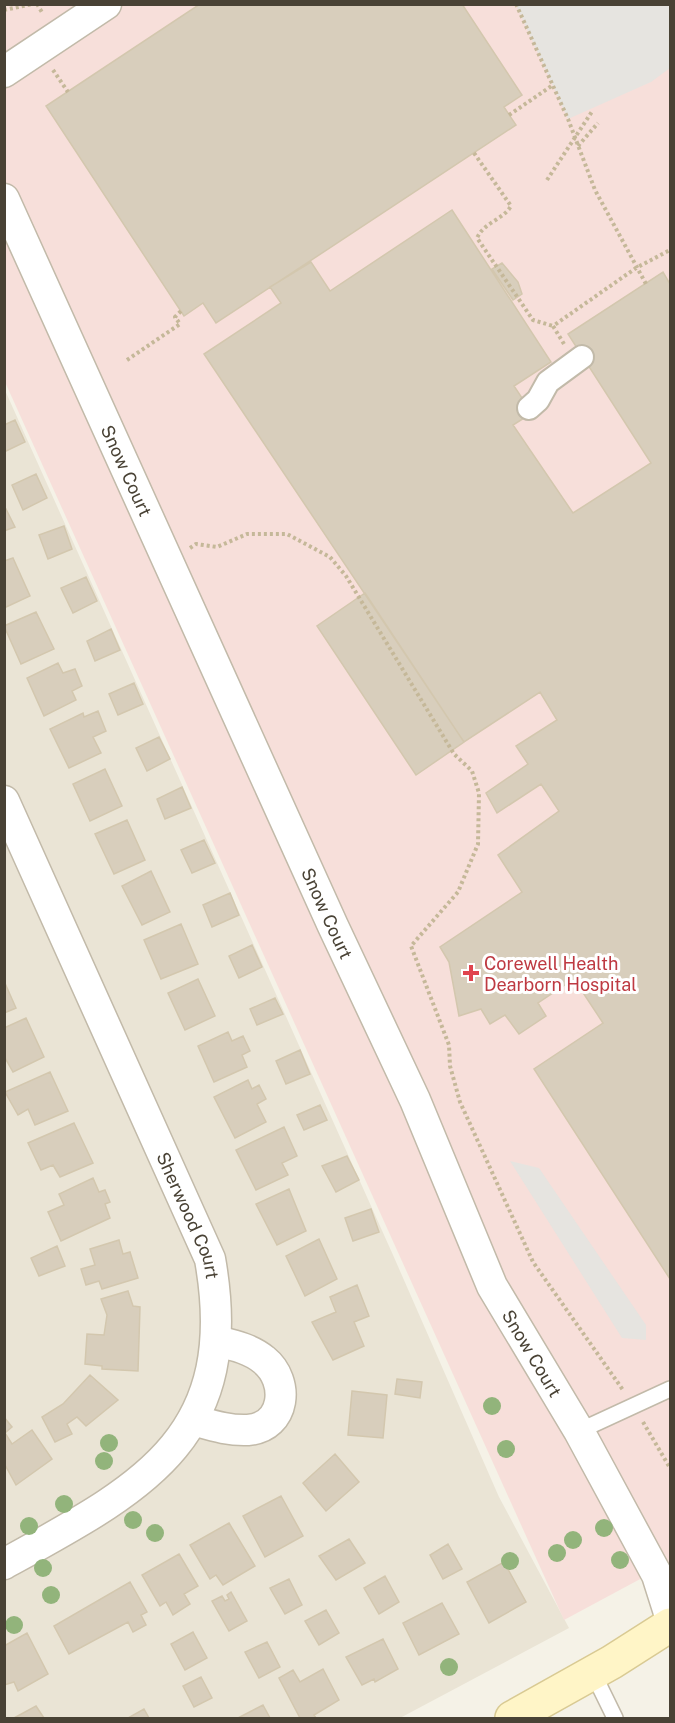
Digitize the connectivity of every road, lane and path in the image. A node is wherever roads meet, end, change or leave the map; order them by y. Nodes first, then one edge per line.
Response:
1 (33, 4) edge
2 (106, 4) edge
3 (516, 4) edge
4 (4, 10) edge
5 (49, 63) dead end
6 (4, 72) edge
7 (553, 85) junction
8 (68, 92) dead end
9 (593, 111) dead end
10 (509, 115) dead end
11 (598, 123) dead end
12 (575, 138) junction
13 (578, 146) junction
14 (474, 153) dead end
15 (547, 180) dead end
16 (4, 199) edge
17 (670, 250) edge
18 (636, 268) junction
19 (646, 284) dead end
20 (181, 311) dead end
21 (553, 326) junction
22 (127, 360) dead end
23 (578, 360) joint
24 (529, 408) dead end
25 (196, 544) dead end
26 (4, 801) edge
27 (217, 1341) junction
28 (670, 1389) edge
29 (633, 1407) junction
30 (193, 1420) junction
31 (579, 1431) junction
32 (670, 1468) edge
33 (4, 1564) edge
34 (670, 1616) edge
35 (670, 1624) edge
36 (593, 1672) junction
37 (512, 1719) edge
38 (615, 1719) edge

1 - 4 path
2 - 6 street
3 - 7 path
5 - 8 path
7 - 10 path
7 - 12 path
9 - 12 path
11 - 13 path
12 - 13 path
12 - 15 path
13 - 18 path
14 - 21 path
16 - 31 street, Snow Court
17 - 18 path
18 - 19 path
18 - 21 path
20 - 22 path
21 - 23 path
23 - 24 street
25 - 29 path
26 - 27 street, Sherwood Court
27 - 30 street, Sherwood Court
27 - 30 street
28 - 29 lane
29 - 31 lane
29 - 32 path
30 - 33 street, Sherwood Court
31 - 34 street, Snow Court
35 - 36 main road
36 - 37 main road
36 - 38 lane

